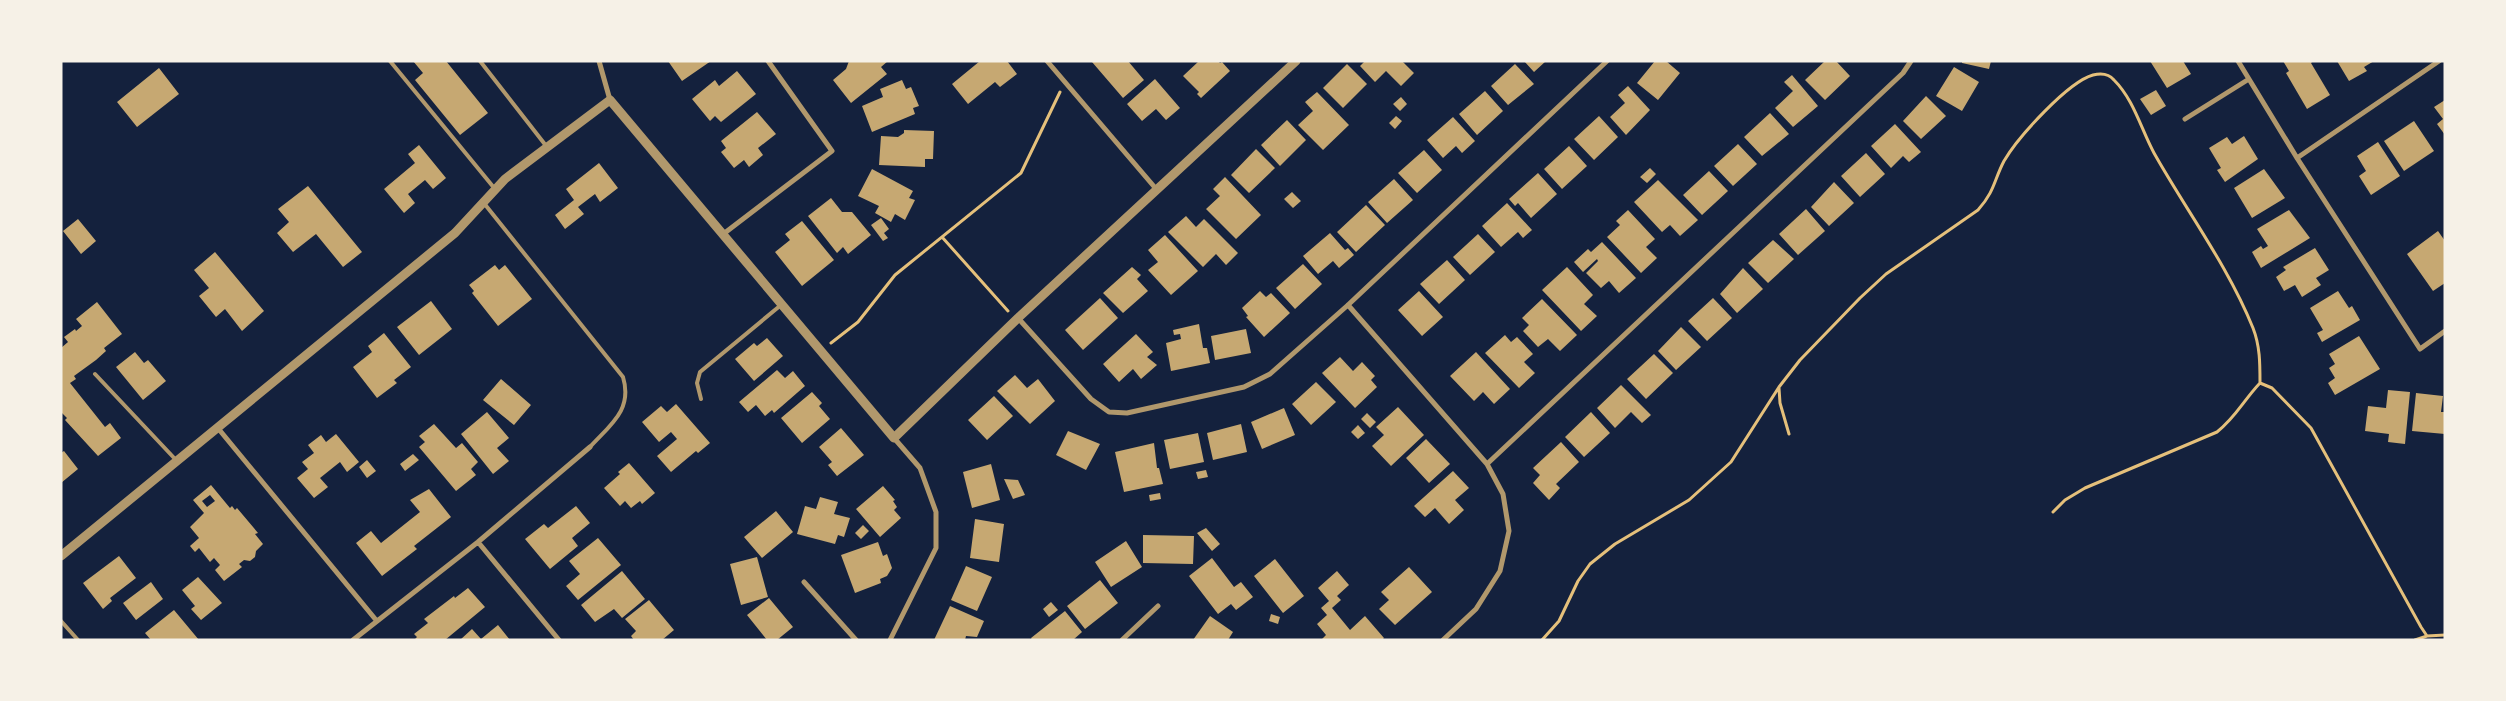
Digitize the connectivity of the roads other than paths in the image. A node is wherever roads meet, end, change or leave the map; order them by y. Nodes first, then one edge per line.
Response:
1 (390, 61) edge
2 (480, 61) edge
3 (599, 61) edge
4 (768, 61) edge
5 (1047, 61) edge
6 (1296, 61) edge
7 (1607, 61) edge
8 (1910, 61) edge
9 (2238, 61) edge
10 (2439, 61) edge
11 (2249, 79) junction
12 (610, 100) junction
13 (2185, 119) dead end
14 (547, 147) junction
15 (2296, 158) junction
16 (495, 190) junction
17 (1158, 190) junction
18 (483, 202) junction
19 (722, 235) junction
20 (781, 305) junction
21 (1348, 305) junction
22 (1018, 318) junction
23 (2445, 331) edge
24 (94, 374) dead end
25 (701, 399) dead end
26 (217, 427) junction
27 (894, 438) junction
28 (590, 447) joint
29 (176, 460) junction
30 (1486, 464) junction
31 (478, 542) junction
32 (61, 556) edge
33 (804, 582) dead end
34 (1158, 606) dead end
35 (376, 620) junction
36 (61, 621) edge
37 (78, 640) edge
38 (353, 640) edge
39 (559, 640) edge
40 (856, 640) edge
41 (890, 640) edge
42 (1122, 640) edge
43 (1443, 640) edge

1 - 16 lane
2 - 14 lane
3 - 12 street
4 - 19 street
5 - 17 street
6 - 17 street
7 - 21 street
8 - 30 street
9 - 11 street
10 - 15 street
11 - 13 street
11 - 15 street
12 - 14 street
12 - 19 street
14 - 16 street
15 - 23 street
16 - 18 street
17 - 22 street
18 - 26 street
18 - 28 lane
19 - 20 street
20 - 25 lane
20 - 27 street
21 - 22 street
21 - 30 street
22 - 27 street
24 - 29 lane
26 - 29 street
26 - 35 street
27 - 41 street
28 - 31 street
29 - 32 street
30 - 43 street
31 - 35 street
31 - 39 street
33 - 40 street
34 - 42 street
35 - 38 street
36 - 37 lane

